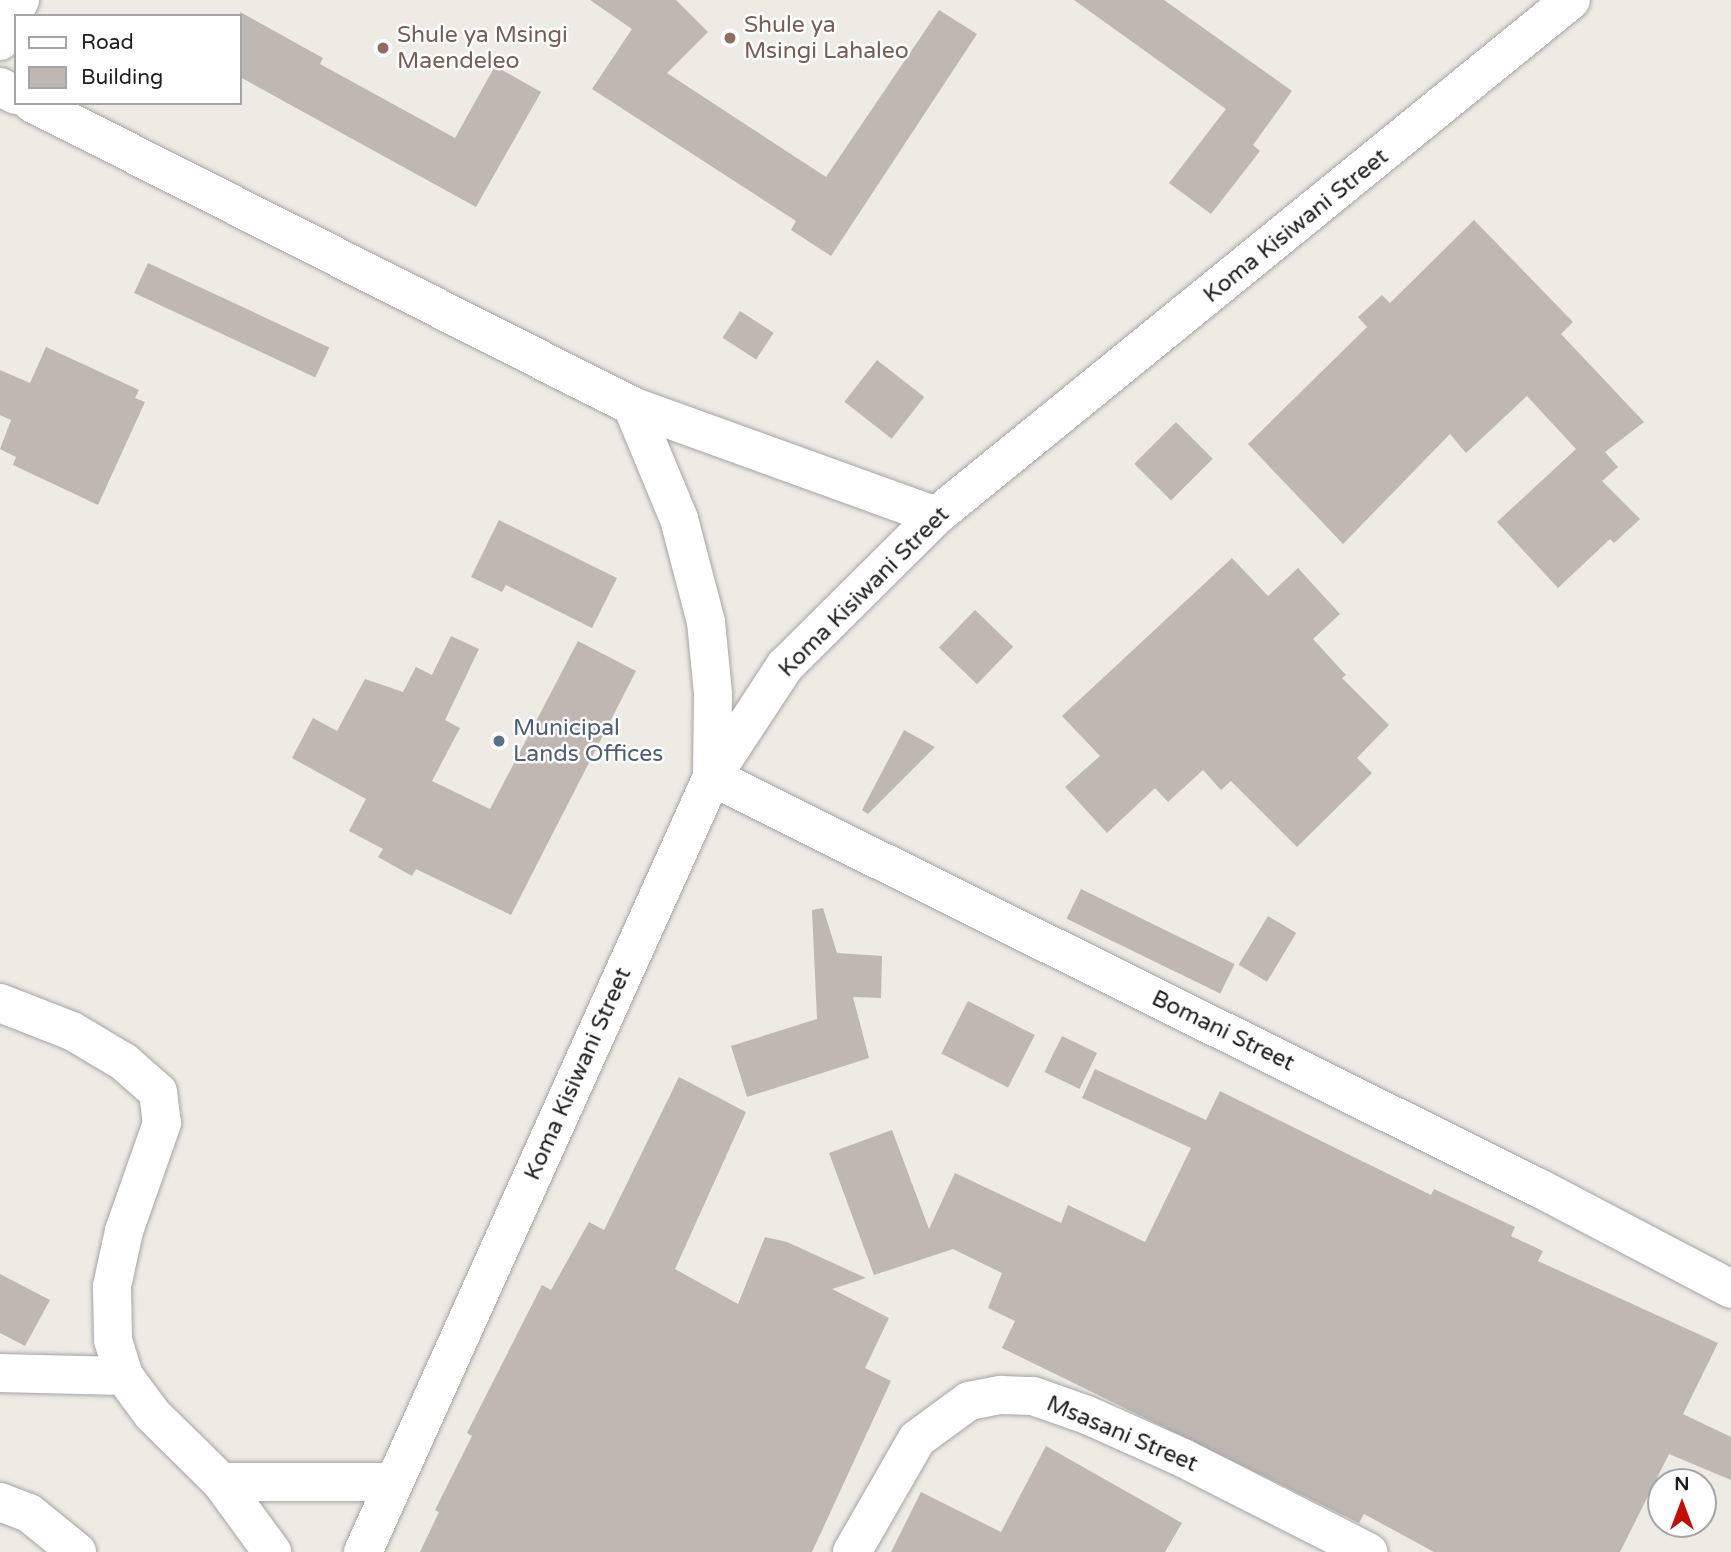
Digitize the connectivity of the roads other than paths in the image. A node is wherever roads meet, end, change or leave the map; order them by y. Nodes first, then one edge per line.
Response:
1 (20, 0) edge
2 (1571, 0) edge
3 (0, 41) edge
4 (36, 105) edge
5 (632, 406) junction
6 (936, 516) junction
7 (712, 777) junction
8 (0, 1003) edge
9 (1731, 1289) edge
10 (0, 1373) edge
11 (124, 1376) junction
12 (221, 1482) junction
13 (394, 1482) junction
14 (0, 1502) edge
15 (77, 1552) edge
16 (272, 1552) edge
17 (363, 1552) edge
18 (852, 1552) edge
19 (1368, 1552) edge

1 - 3 street
2 - 6 street, Koma Kisiwani Street
4 - 5 street
5 - 6 street
5 - 7 street
6 - 7 street, Koma Kisiwani Street
7 - 9 street, Bomani Street
7 - 13 street, Koma Kisiwani Street
8 - 11 street
10 - 11 street
11 - 12 street
12 - 13 street
12 - 16 street
13 - 17 street, Koma Kisiwani Street
14 - 15 street
18 - 19 street, Msasani Street

